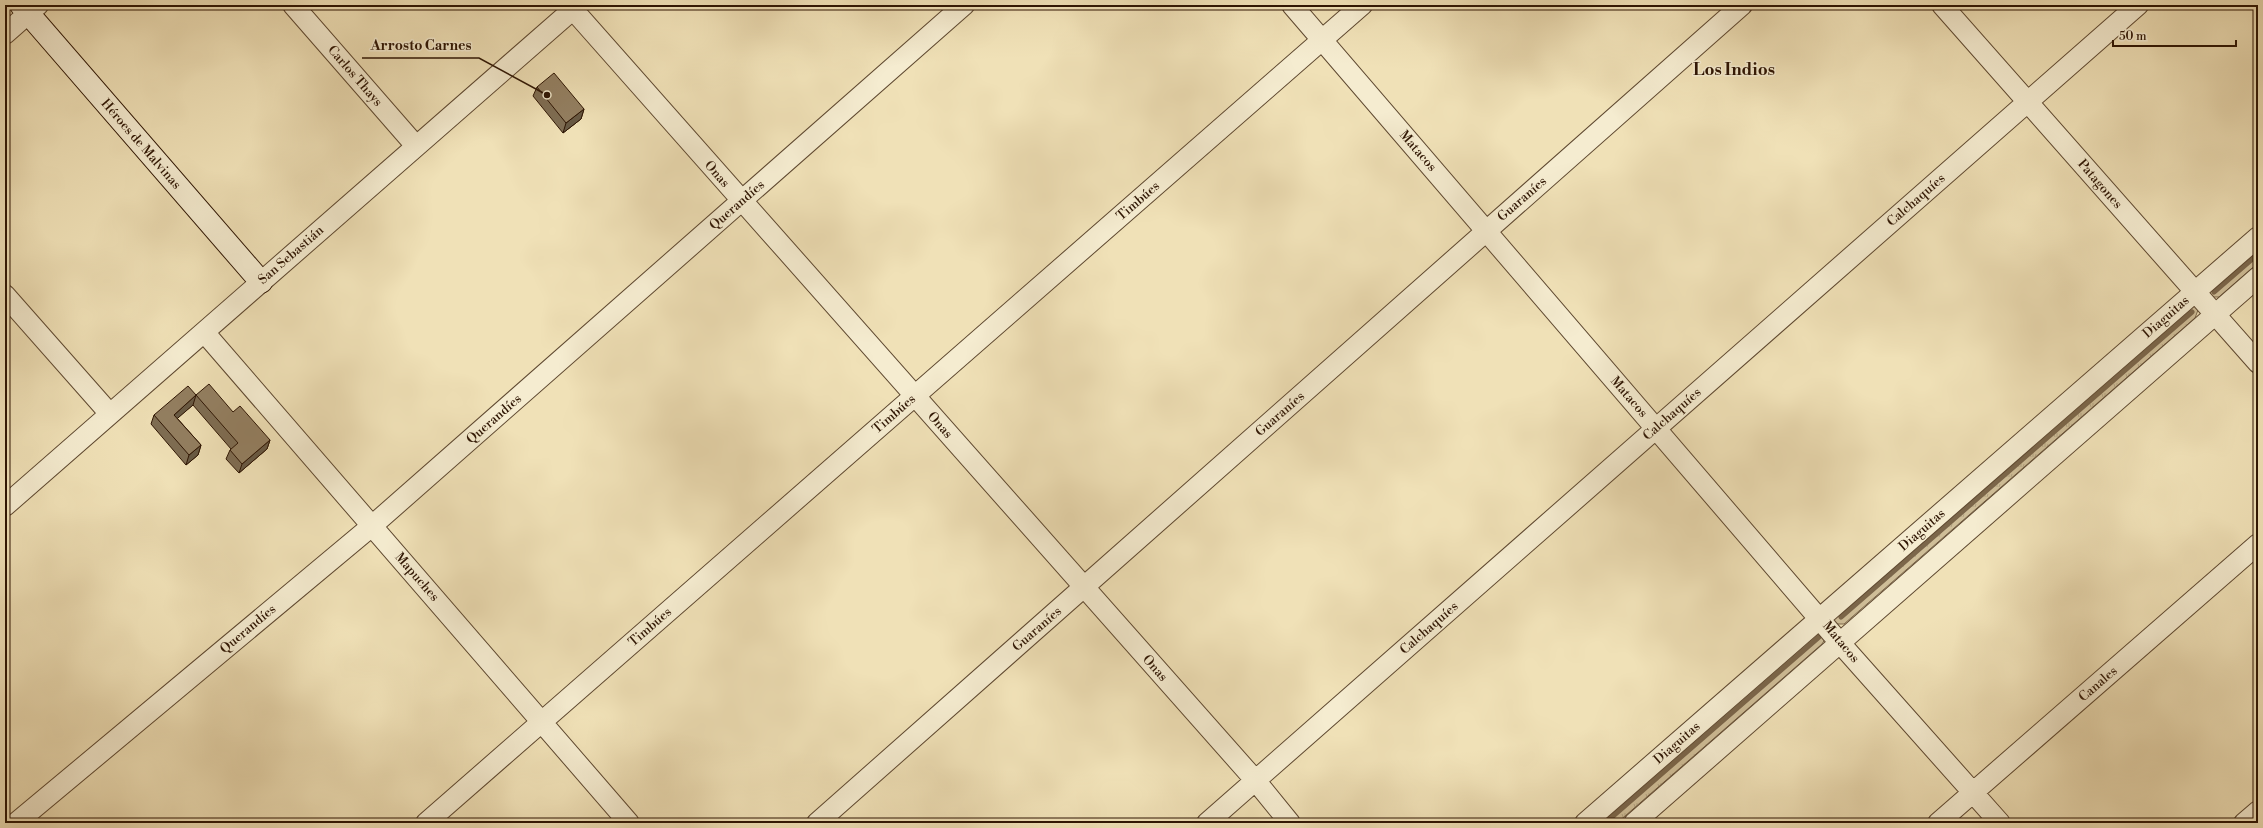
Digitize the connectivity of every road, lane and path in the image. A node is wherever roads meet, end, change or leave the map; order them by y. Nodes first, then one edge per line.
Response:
1 (293, 5) edge
2 (964, 5) edge
3 (1292, 5) edge
4 (1362, 5) edge
5 (1742, 5) edge
6 (1942, 5) edge
7 (2138, 5) edge
8 (573, 7) edge
9 (29, 8) edge
10 (5, 34) edge
11 (1322, 40) junction
12 (2028, 102) junction
13 (416, 146) junction
14 (741, 201) junction
15 (1486, 231) junction
16 (2258, 237) edge
17 (2258, 277) edge
18 (261, 282) junction
19 (2196, 291) junction
20 (5, 295) edge
21 (2216, 314) junction
22 (204, 332) junction
23 (2258, 362) edge
24 (914, 397) junction
25 (110, 414) junction
26 (1656, 428) junction
27 (5, 506) edge
28 (373, 525) junction
29 (2258, 544) edge
30 (1084, 588) junction
31 (1820, 618) junction
32 (1840, 642) junction
33 (542, 722) junction
34 (1255, 780) junction
35 (1973, 792) junction
36 (2258, 811) edge
37 (16, 823) edge
38 (426, 823) edge
39 (629, 823) edge
40 (817, 823) edge
41 (1207, 823) edge
42 (1290, 823) edge
43 (1585, 823) edge
44 (1634, 823) edge
45 (1938, 823) edge
46 (2000, 823) edge
47 (2244, 823) edge

1 - 13 street, Carlos Thays
2 - 14 street, Querandíes
3 - 11 street, Matacos
4 - 11 street, Timbúes
5 - 15 street, Guaraníes
6 - 12 street, Patagones
7 - 12 street, Calchaquíes
8 - 13 street, San Sebastián
8 - 14 street, Onas
9 - 10 street
9 - 18 street, Héroes de Malvinas
11 - 15 street, Matacos
11 - 24 street, Timbúes
12 - 19 street, Patagones
12 - 26 street, Calchaquíes
13 - 18 street, San Sebastián
14 - 24 street, Onas
14 - 28 street, Querandíes
15 - 26 street, Matacos
15 - 30 street, Guaraníes
16 - 19 street, Diaguitas
17 - 21 street
18 - 22 street, San Sebastián
19 - 21 street, Patagones
19 - 31 street, Diaguitas
20 - 25 street
21 - 23 street, Patagones
21 - 32 street
22 - 25 street, San Sebastián
22 - 28 street, Mapuches
24 - 30 street, Onas
24 - 33 street, Timbúes
25 - 27 street, San Sebastián
26 - 31 street, Matacos
26 - 34 street, Calchaquíes
28 - 33 street, Mapuches
28 - 37 street, Querandíes
29 - 35 street, Canales
30 - 34 street, Onas
30 - 40 street, Guaraníes
31 - 32 street, Matacos
31 - 43 street, Diaguitas
32 - 35 street, Matacos
32 - 44 street
33 - 38 street, Timbúes
33 - 39 street, Mapuches
34 - 41 street, Calchaquíes
34 - 42 street, Onas
35 - 45 street, Canales
35 - 46 street, Matacos
36 - 47 street

